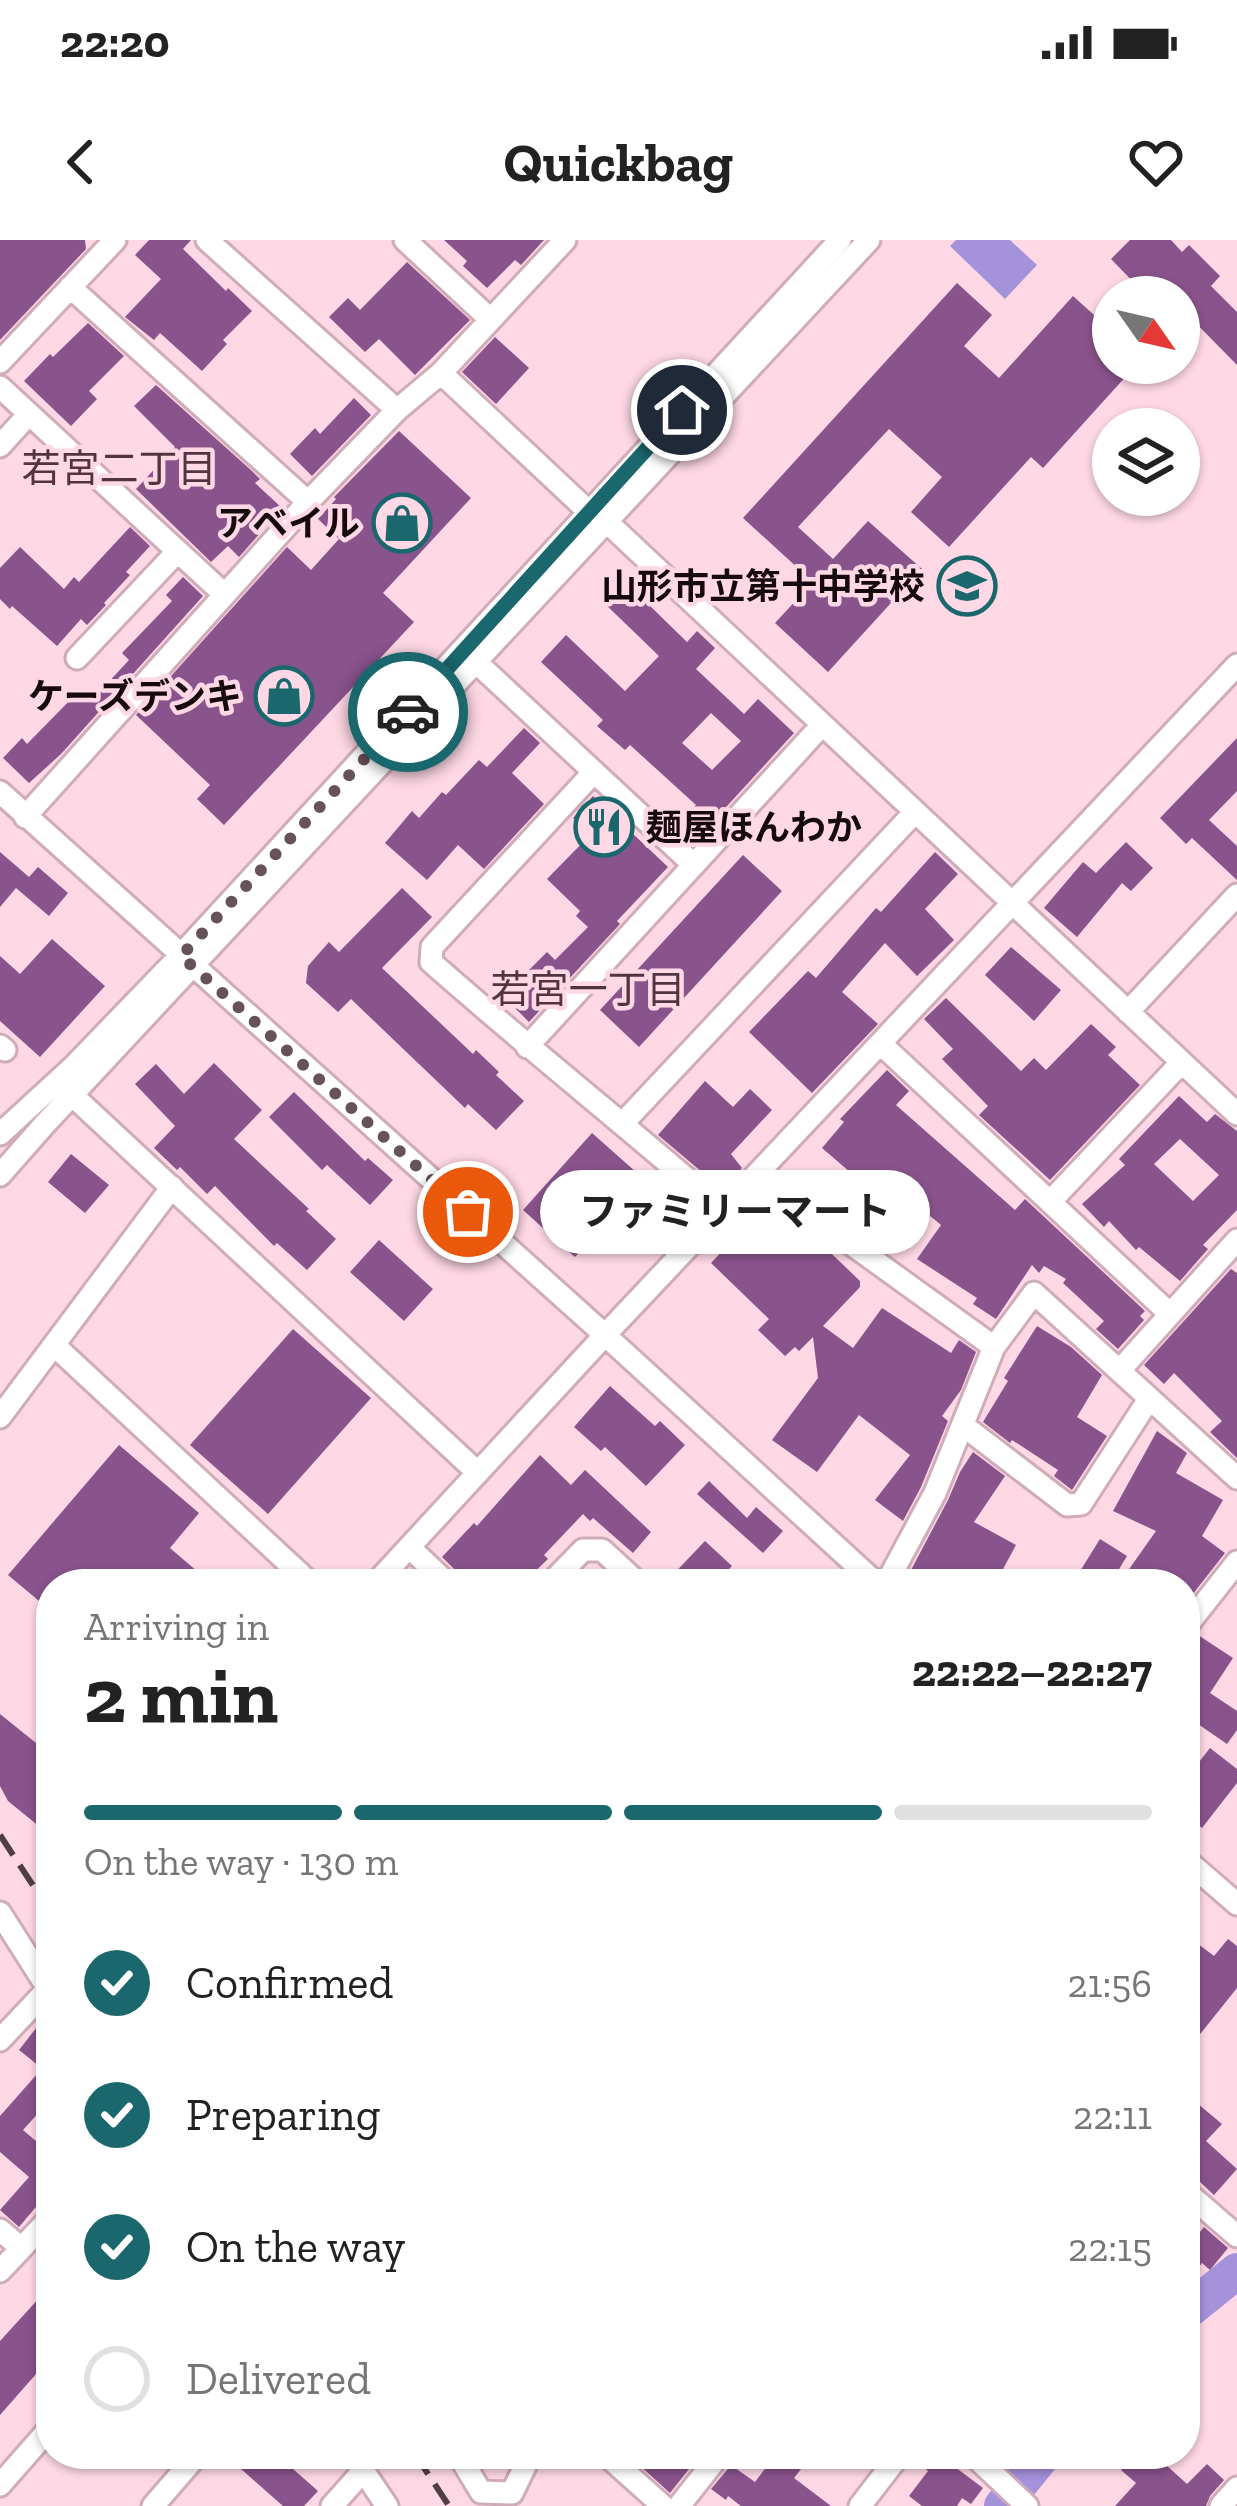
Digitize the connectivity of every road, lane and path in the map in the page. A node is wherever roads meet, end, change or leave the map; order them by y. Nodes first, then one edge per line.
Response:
1 (115, 240) edge
2 (207, 240) edge
3 (405, 240) edge
4 (565, 240) edge
5 (840, 240) edge
6 (869, 240) edge
7 (70, 287) junction
8 (490, 319) junction
9 (0, 362) edge
10 (441, 373) junction
11 (0, 387) edge
12 (397, 410) junction
13 (29, 414) junction
14 (0, 446) edge
15 (308, 502) junction
16 (597, 516) junction
17 (177, 552) junction
18 (224, 594) junction
19 (76, 658) dead end
20 (476, 662) junction
21 (1237, 664) edge
22 (822, 725) junction
23 (593, 773) junction
24 (0, 792) edge
25 (915, 812) junction
26 (25, 817) junction
27 (694, 865) junction
28 (1237, 895) edge
29 (1013, 902) junction
30 (187, 962) junction
31 (1128, 1012) junction
32 (880, 1044) junction
33 (527, 1047) junction
34 (1181, 1063) junction
35 (72, 1095) junction
36 (1237, 1114) edge
37 (623, 1123) junction
38 (0, 1134) edge
39 (0, 1175) edge
40 (757, 1176) junction
41 (172, 1186) junction
42 (1050, 1202) junction
43 (723, 1210) junction
44 (1237, 1240) edge
45 (1169, 1313) junction
46 (605, 1335) junction
47 (56, 1346) junction
48 (994, 1347) junction
49 (1120, 1370) junction
50 (1149, 1399) junction
51 (0, 1418) edge
52 (964, 1426) junction
53 (477, 1472) junction
54 (1237, 1478) edge
55 (409, 1546) junction
56 (1237, 1562) edge
57 (295, 1569) edge
58 (388, 1569) edge
59 (433, 1569) edge
60 (565, 1569) edge
61 (623, 1569) edge
62 (855, 1569) edge
63 (877, 1569) edge
64 (1200, 1609) edge
65 (1200, 1872) edge
66 (1236, 1902) edge
67 (0, 1913) edge
68 (36, 1969) edge
69 (36, 2005) edge
70 (0, 2040) edge
71 (1200, 2204) edge
72 (0, 2230) edge
73 (36, 2232) edge
74 (1237, 2236) edge
75 (21, 2248) junction
76 (0, 2271) edge
77 (36, 2444) edge
78 (185, 2469) edge
79 (354, 2469) edge
80 (363, 2469) edge
81 (467, 2469) edge
82 (524, 2469) edge
83 (622, 2469) edge
84 (707, 2469) edge
85 (888, 2469) edge
86 (987, 2469) edge
87 (0, 2485) edge
88 (1237, 2488) edge
89 (507, 2500) edge
90 (153, 2506) edge
91 (332, 2506) edge
92 (387, 2506) edge
93 (663, 2506) edge
94 (679, 2506) edge
95 (860, 2506) edge
96 (1027, 2506) edge
97 (1220, 2506) edge

1 - 7 street
2 - 12 street
3 - 8 street
4 - 8 street
5 - 16 street
6 - 16 street
7 - 9 street
7 - 15 street
8 - 10 street
10 - 12 street
10 - 16 street
11 - 13 street
12 - 15 street
13 - 14 street
13 - 17 street
15 - 18 street
16 - 20 street
16 - 22 street
16 - 30 street
17 - 18 street
17 - 19 street
18 - 26 street
20 - 23 street
20 - 30 street
21 - 29 street
22 - 25 street
22 - 27 street
23 - 27 street
23 - 33 street
24 - 26 street
25 - 29 street
25 - 37 street
26 - 30 street
27 - 33 street
28 - 31 street
29 - 31 street
29 - 32 street
30 - 35 street
30 - 38 street
30 - 46 street
31 - 34 street
32 - 40 street
32 - 42 street
33 - 37 street
34 - 36 street
34 - 42 street
35 - 39 street
35 - 41 street
37 - 43 street
40 - 43 street
40 - 48 street
41 - 47 street
41 - 53 street
42 - 45 street
43 - 46 street
44 - 45 street
45 - 49 street
46 - 53 street
46 - 62 street
47 - 51 street
47 - 57 street
48 - 49 street
48 - 52 street
49 - 50 street
50 - 52 street
50 - 54 street
52 - 63 street
53 - 55 street
55 - 58 street
55 - 59 street
56 - 64 street
60 - 61 street
65 - 66 street
67 - 68 street
69 - 70 street
71 - 74 street
72 - 75 street
73 - 75 street
75 - 76 street
77 - 87 street
78 - 90 street
79 - 91 street
80 - 92 street
81 - 89 street
82 - 89 street
83 - 93 street
84 - 94 street
85 - 95 street
86 - 96 street
88 - 97 street

